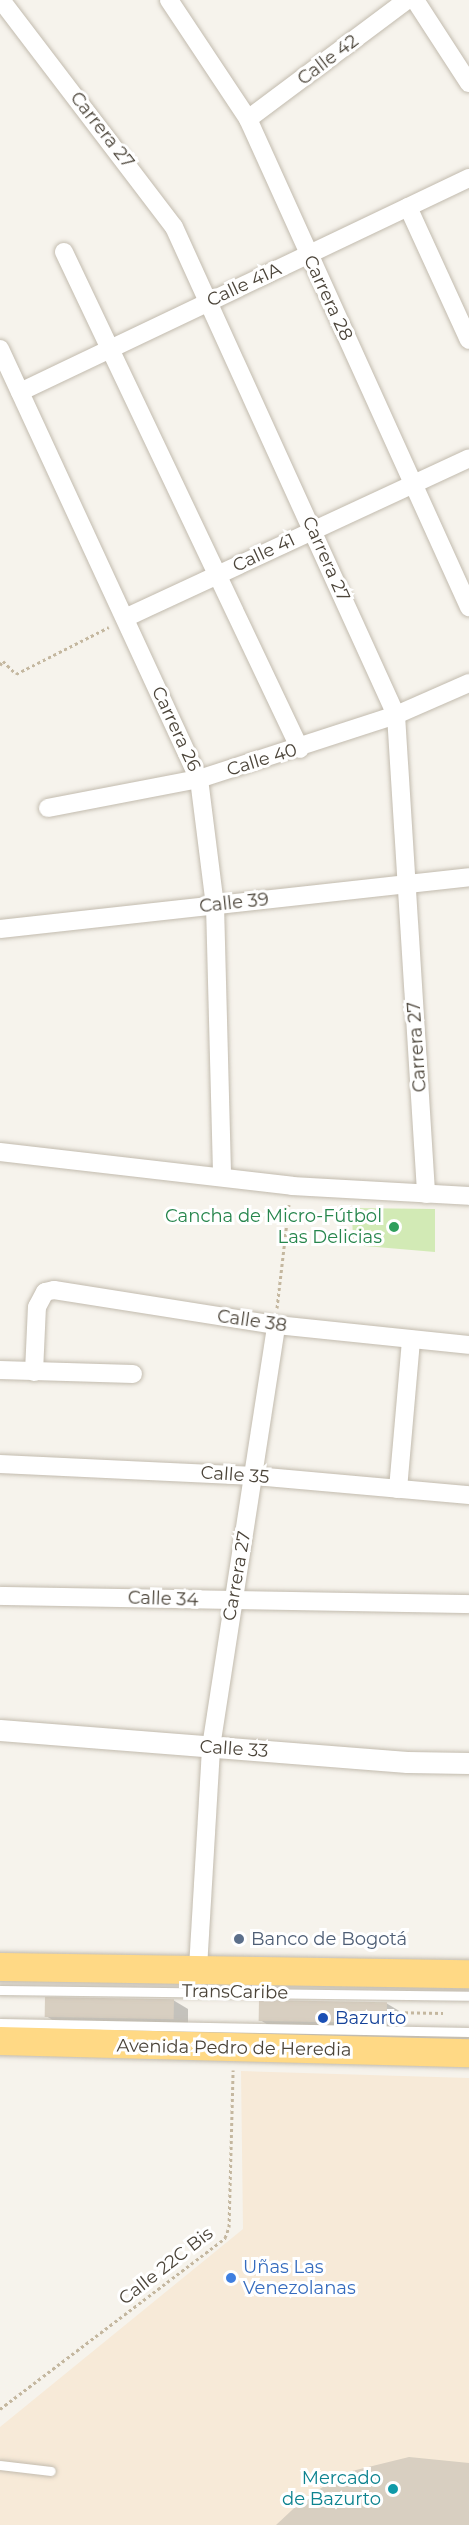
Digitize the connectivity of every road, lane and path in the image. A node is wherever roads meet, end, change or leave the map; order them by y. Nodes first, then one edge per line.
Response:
1 (1, 0) edge
2 (169, 0) edge
3 (407, 0) edge
4 (415, 0) edge
5 (469, 83) edge
6 (248, 119) junction
7 (469, 178) edge
8 (408, 207) junction
9 (63, 252) dead end
10 (308, 255) junction
11 (207, 303) junction
12 (469, 340) edge
13 (0, 349) edge
14 (110, 349) junction
15 (20, 392) junction
16 (469, 458) edge
17 (413, 484) junction
18 (313, 531) junction
19 (218, 575) junction
20 (469, 607) edge
21 (125, 618) junction
22 (0, 665) edge
23 (469, 683) edge
24 (396, 715) junction
25 (300, 749) junction
26 (199, 779) junction
27 (48, 808) dead end
28 (469, 877) edge
29 (406, 884) junction
30 (215, 905) junction
31 (0, 929) edge
32 (0, 1152) edge
33 (222, 1177) junction
34 (292, 1186) junction
35 (426, 1194) junction
36 (469, 1196) edge
37 (276, 1325) junction
38 (411, 1340) junction
39 (469, 1345) edge
40 (0, 1370) edge
41 (34, 1372) junction
42 (133, 1374) dead end
43 (0, 1464) edge
44 (255, 1476) junction
45 (398, 1489) junction
46 (469, 1495) edge
47 (0, 1596) edge
48 (233, 1601) junction
49 (469, 1604) edge
50 (0, 1730) edge
51 (211, 1747) junction
52 (469, 1763) edge
53 (0, 1967) edge
54 (198, 1968) junction
55 (469, 1974) edge
56 (0, 1990) edge
57 (469, 1996) edge
58 (387, 2012) dead end
59 (443, 2013) dead end
60 (0, 2023) edge
61 (469, 2032) edge
62 (0, 2041) edge
63 (233, 2048) junction
64 (469, 2053) edge
65 (0, 2409) edge
66 (0, 2465) edge
67 (51, 2471) dead end

1 - 11 street, Carrera 27
2 - 6 street, Carrera 28
3 - 6 street, Calle 42
4 - 5 street
6 - 10 street, Carrera 28
7 - 8 street, Calle 41A
8 - 10 street, Calle 41A
8 - 12 street
9 - 14 street
10 - 11 street, Calle 41A
10 - 17 street, Carrera 28
11 - 14 street, Calle 41A
11 - 18 street, Carrera 27
13 - 15 street, Carrera 26
14 - 15 street, Calle 41A
14 - 19 street
15 - 21 street, Carrera 26
16 - 17 street, Calle 41
17 - 18 street, Calle 41
17 - 20 street, Carrera 28
18 - 19 street, Calle 41
18 - 24 street, Carrera 27
19 - 21 street, Calle 41
19 - 25 street
21 - 22 path
21 - 26 street, Carrera 26
23 - 24 street, Calle 40
24 - 25 street, Calle 40
24 - 29 street, Carrera 27
25 - 26 street, Calle 40
26 - 27 street, Calle 40
26 - 30 street, Carrera 26
28 - 29 street, Calle 39
29 - 30 street, Calle 39
29 - 35 street, Carrera 27
30 - 31 street, Calle 39
30 - 33 street, Carrera 26
32 - 33 street
33 - 34 street
34 - 35 street
34 - 37 path
35 - 36 street
37 - 38 street, Calle 38
37 - 41 street, Calle 38
37 - 44 street, Carrera 27
38 - 39 street, Calle 38
38 - 45 street
40 - 41 street
41 - 42 street
43 - 44 street, Calle 35
44 - 45 street, Calle 35
44 - 48 street, Carrera 27
45 - 46 street, Calle 35
47 - 48 street, Calle 34
48 - 49 street, Calle 34
48 - 51 street, Carrera 27
50 - 51 street, Calle 33
51 - 52 street, Calle 33
51 - 54 street, Carrera 27
53 - 54 highway
54 - 55 highway
56 - 57 lane, TransCaribe
58 - 59 path
60 - 61 lane, TransCaribe
62 - 63 highway, Avenida Pedro de Heredia
63 - 64 highway, Avenida Pedro de Heredia
63 - 65 path, Calle 22C Bis
66 - 67 lane

